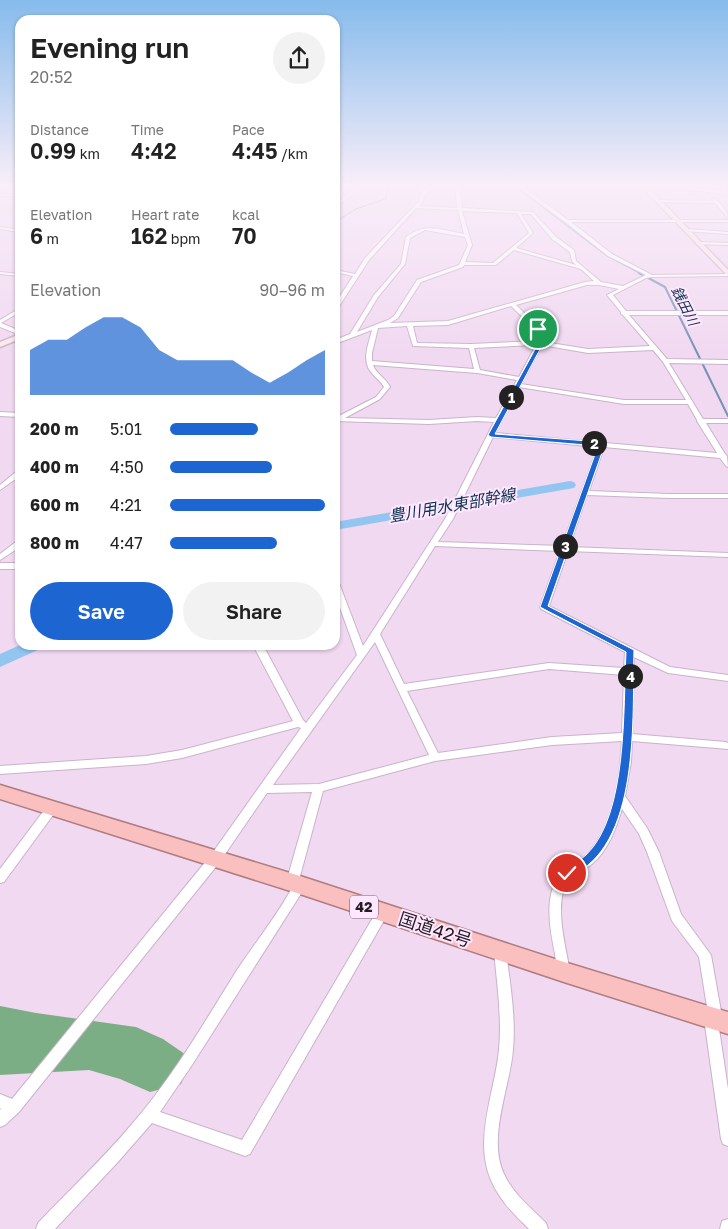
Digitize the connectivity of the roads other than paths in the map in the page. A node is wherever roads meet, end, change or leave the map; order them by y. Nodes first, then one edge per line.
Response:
1 (384, 240) edge
2 (407, 240) edge
3 (469, 240) edge
4 (521, 240) edge
5 (557, 240) edge
6 (591, 240) edge
7 (698, 242) joint
8 (728, 244) edge
9 (512, 248) junction
10 (462, 263) junction
11 (583, 269) junction
12 (340, 272) edge
13 (0, 273) edge
14 (15, 274) edge
15 (728, 274) edge
16 (355, 275) junction
17 (651, 276) junction
18 (599, 283) junction
19 (623, 288) junction
20 (340, 300) edge
21 (513, 305) junction
22 (623, 313) junction
23 (672, 313) joint
24 (680, 313) joint
25 (728, 313) edge
26 (15, 314) edge
27 (0, 324) edge
28 (410, 325) junction
29 (378, 326) junction
30 (15, 332) edge
31 (353, 334) junction
32 (15, 338) edge
33 (340, 340) edge
34 (540, 343) junction
35 (0, 345) edge
36 (471, 346) junction
37 (654, 348) junction
38 (666, 361) junction
39 (704, 361) joint
40 (728, 362) edge
41 (370, 364) junction
42 (477, 371) junction
43 (519, 382) junction
44 (690, 402) junction
45 (0, 414) edge
46 (15, 415) edge
47 (340, 419) edge
48 (498, 420) junction
49 (700, 420) junction
50 (340, 421) edge
51 (725, 421) edge
52 (491, 435) junction
53 (602, 444) junction
54 (724, 456) junction
55 (728, 465) edge
56 (15, 477) edge
57 (0, 488) edge
58 (584, 493) junction
59 (728, 496) edge
60 (433, 544) junction
61 (15, 547) edge
62 (563, 550) junction
63 (728, 554) edge
64 (0, 558) edge
65 (0, 566) edge
66 (15, 566) edge
67 (340, 596) edge
68 (375, 634) junction
69 (261, 650) edge
70 (630, 650) junction
71 (362, 654) junction
72 (630, 672) junction
73 (728, 678) edge
74 (402, 688) junction
75 (303, 725) junction
76 (627, 737) junction
77 (727, 744) edge
78 (435, 757) junction
79 (0, 770) edge
80 (319, 788) junction
81 (264, 789) junction
82 (0, 792) edge
83 (620, 797) junction
84 (52, 808) junction
85 (215, 859) junction
86 (0, 878) edge
87 (296, 884) junction
88 (382, 913) junction
89 (500, 951) junction
90 (564, 972) junction
91 (718, 1020) edge
92 (0, 1101) edge
93 (14, 1107) junction
94 (149, 1115) junction
95 (0, 1120) edge
96 (728, 1139) edge
97 (44, 1229) edge
98 (540, 1229) edge

1 - 16 street
2 - 31 street
3 - 10 street
4 - 9 street
5 - 11 street
6 - 17 street
7 - 8 street
7 - 15 main road
9 - 10 street
9 - 11 street
10 - 29 street
11 - 18 street
12 - 16 street
13 - 14 street
15 - 17 street
16 - 20 street
17 - 19 street
18 - 19 street
18 - 21 street
19 - 22 street
21 - 28 street
21 - 34 street
22 - 23 street
22 - 37 street
23 - 24 street
24 - 25 street
26 - 27 street
27 - 30 street
28 - 29 street
28 - 36 street
29 - 31 street
29 - 41 street
31 - 33 street
32 - 35 main road
34 - 36 street
34 - 37 street
34 - 43 street
36 - 42 street
37 - 38 street
38 - 39 street
38 - 44 street
39 - 40 street
41 - 42 street
41 - 47 street
42 - 43 street
43 - 44 street
43 - 48 street
44 - 49 street
45 - 46 street
48 - 50 street
48 - 52 street
49 - 51 street
49 - 54 street
52 - 53 street
52 - 60 street
53 - 54 street
53 - 58 street
54 - 55 street
56 - 57 street
58 - 59 street
58 - 62 street
60 - 62 street
60 - 68 street
61 - 64 street
62 - 63 street
62 - 70 street
65 - 66 street
67 - 71 street
68 - 71 street
68 - 74 street
69 - 75 street
70 - 72 street
70 - 73 street
71 - 75 street
72 - 74 street
72 - 76 street
74 - 78 street
75 - 79 street
75 - 81 street
76 - 77 street
76 - 78 street
76 - 83 street
78 - 80 street
80 - 81 street
80 - 87 street
81 - 85 street
82 - 84 highway, 国道42号 / 42
83 - 90 street
83 - 91 street
84 - 85 highway, 国道42号 / 42
84 - 86 street
85 - 87 highway, 国道42号 / 42
85 - 93 street
87 - 88 highway, 国道42号 / 42
87 - 94 street
88 - 89 highway, 国道42号 / 42
88 - 94 street
89 - 90 highway, 国道42号 / 42
89 - 98 street
90 - 91 highway, 国道42号 / 42
91 - 96 street
92 - 93 street
93 - 95 street
94 - 97 street

